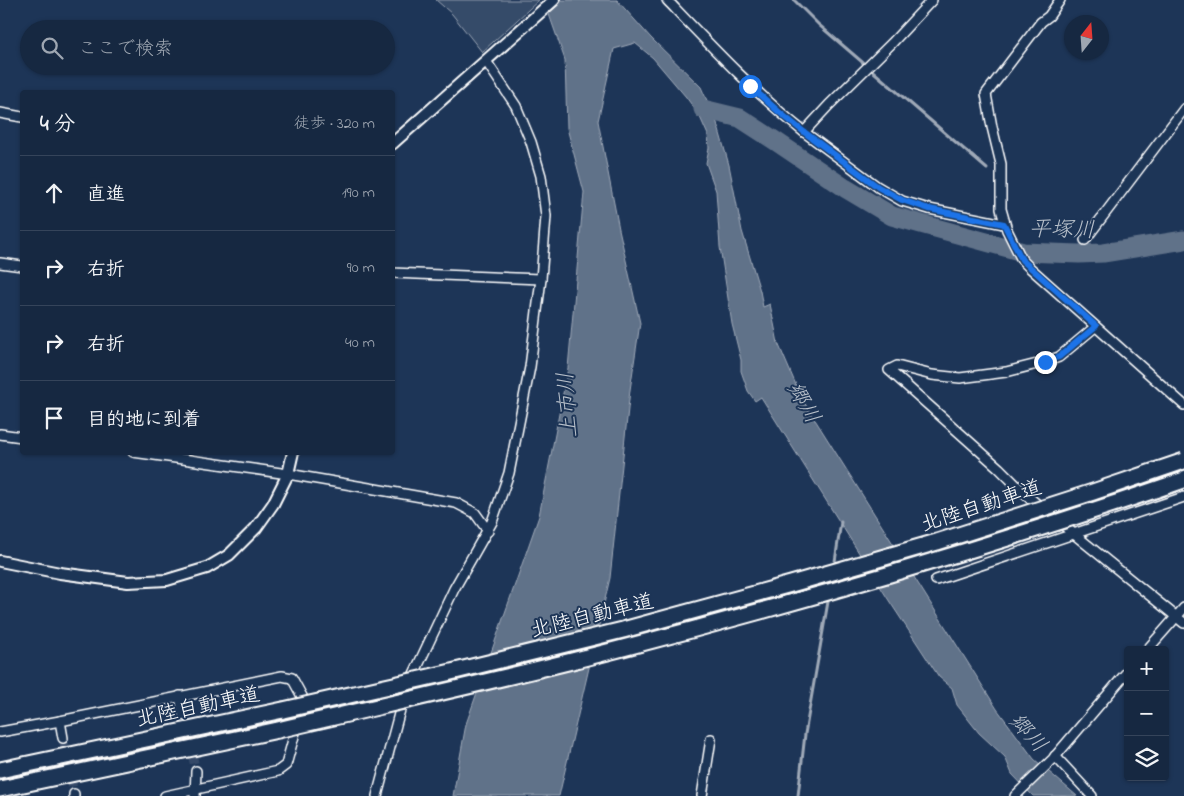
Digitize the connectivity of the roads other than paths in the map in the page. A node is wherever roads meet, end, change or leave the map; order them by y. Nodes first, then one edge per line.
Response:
1 (554, 0) edge
2 (667, 0) edge
3 (932, 0) edge
4 (1060, 0) edge
5 (488, 59) junction
6 (1184, 109) edge
7 (0, 113) edge
8 (20, 117) edge
9 (804, 132) junction
10 (395, 141) edge
11 (1006, 227) junction
12 (1085, 240) dead end
13 (0, 263) edge
14 (20, 266) edge
15 (395, 273) edge
16 (541, 279) junction
17 (1096, 326) junction
18 (1184, 405) edge
19 (0, 434) edge
20 (20, 437) edge
21 (174, 455) edge
22 (292, 455) edge
23 (201, 457) edge
24 (1184, 461) edge
25 (288, 474) junction
26 (1184, 480) edge
27 (1184, 496) edge
28 (488, 530) junction
29 (1073, 534) junction
30 (0, 561) edge
31 (936, 580) dead end
32 (1184, 608) edge
33 (1176, 616) junction
34 (1184, 623) edge
35 (1150, 646) edge
36 (1124, 676) edge
37 (180, 696) junction
38 (184, 715) tunnel mouth
39 (60, 721) junction
40 (0, 732) edge
41 (63, 738) tunnel mouth
42 (711, 740) dead end
43 (1054, 758) junction
44 (0, 770) edge
45 (196, 771) tunnel mouth
46 (0, 789) edge
47 (195, 792) edge
48 (165, 796) edge
49 (377, 796) edge
50 (702, 796) edge
51 (1016, 796) edge
52 (1092, 796) edge

1 - 5 street
2 - 9 street
3 - 9 street
4 - 11 street
5 - 10 street
5 - 16 street
6 - 12 street
7 - 8 street
9 - 11 street
11 - 17 street
13 - 14 street
15 - 16 street
16 - 28 street
17 - 18 street
17 - 29 street
19 - 20 street
21 - 23 street
22 - 25 street
23 - 25 street
24 - 44 highway, 北陸自動車道, bridge
25 - 28 street
25 - 30 street
26 - 46 highway, 北陸自動車道, bridge
27 - 29 street
28 - 49 street
29 - 31 street
29 - 33 street
32 - 33 street
33 - 34 street
33 - 35 street
36 - 43 street
37 - 38 street
37 - 39 street
37 - 47 street
39 - 40 street
39 - 41 street
42 - 50 street
43 - 51 street
43 - 52 street
45 - 47 street
47 - 48 street

